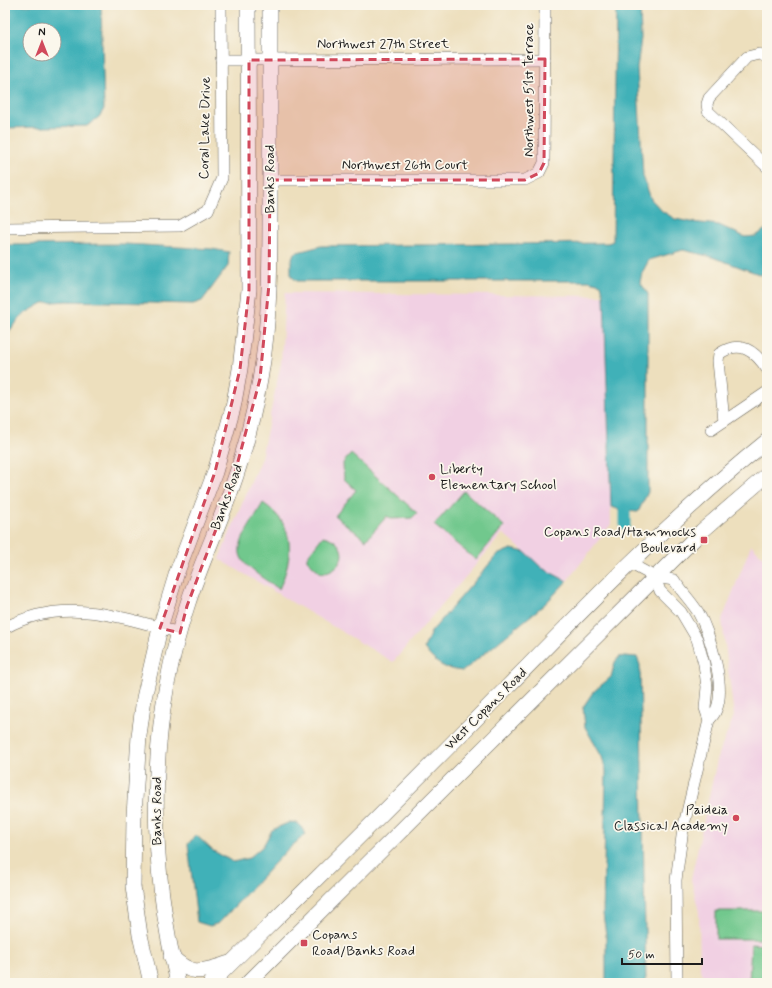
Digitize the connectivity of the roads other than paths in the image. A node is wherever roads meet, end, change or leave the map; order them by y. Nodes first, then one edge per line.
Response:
1 (221, 5) edge
2 (248, 5) edge
3 (270, 5) edge
4 (545, 5) edge
5 (767, 57) edge
6 (545, 59) junction
7 (221, 60) junction
8 (249, 60) junction
9 (270, 60) junction
10 (767, 167) edge
11 (539, 173) joint
12 (270, 180) junction
13 (5, 228) edge
14 (767, 369) edge
15 (767, 392) edge
16 (724, 421) junction
17 (711, 430) dead end
18 (767, 441) edge
19 (767, 474) edge
20 (632, 564) junction
21 (655, 577) junction
22 (5, 628) edge
23 (160, 628) junction
24 (180, 633) junction
25 (709, 720) junction
26 (171, 956) junction
27 (232, 962) junction
28 (151, 983) edge
29 (178, 983) edge
30 (211, 983) edge
31 (248, 983) edge
32 (677, 983) edge
33 (687, 983) edge

1 - 7 street, Coral Lake Drive
2 - 8 street, Banks Road
3 - 9 street, Banks Road
4 - 6 street, Northwest 51st Terrace
5 - 10 street
6 - 9 street, Northwest 27th Street
6 - 11 street, Northwest 51st Terrace
7 - 8 street, Northwest 27th Street
7 - 13 street, Coral Lake Drive
8 - 9 street, Northwest 27th Street
8 - 23 street, Banks Road
9 - 12 street, Banks Road
11 - 12 street, Northwest 26th Court
12 - 24 street, Banks Road
14 - 16 street
15 - 16 street
16 - 17 street
18 - 20 street, West Copans Road
19 - 21 street, West Copans Road
20 - 21 street
20 - 27 street, West Copans Road
21 - 25 street
21 - 25 street
21 - 31 street, West Copans Road
22 - 23 street
23 - 24 street
23 - 28 street, Banks Road
24 - 26 street, Banks Road
25 - 32 street
26 - 27 street
26 - 29 street, Banks Road
27 - 30 street, West Copans Road
32 - 33 street

